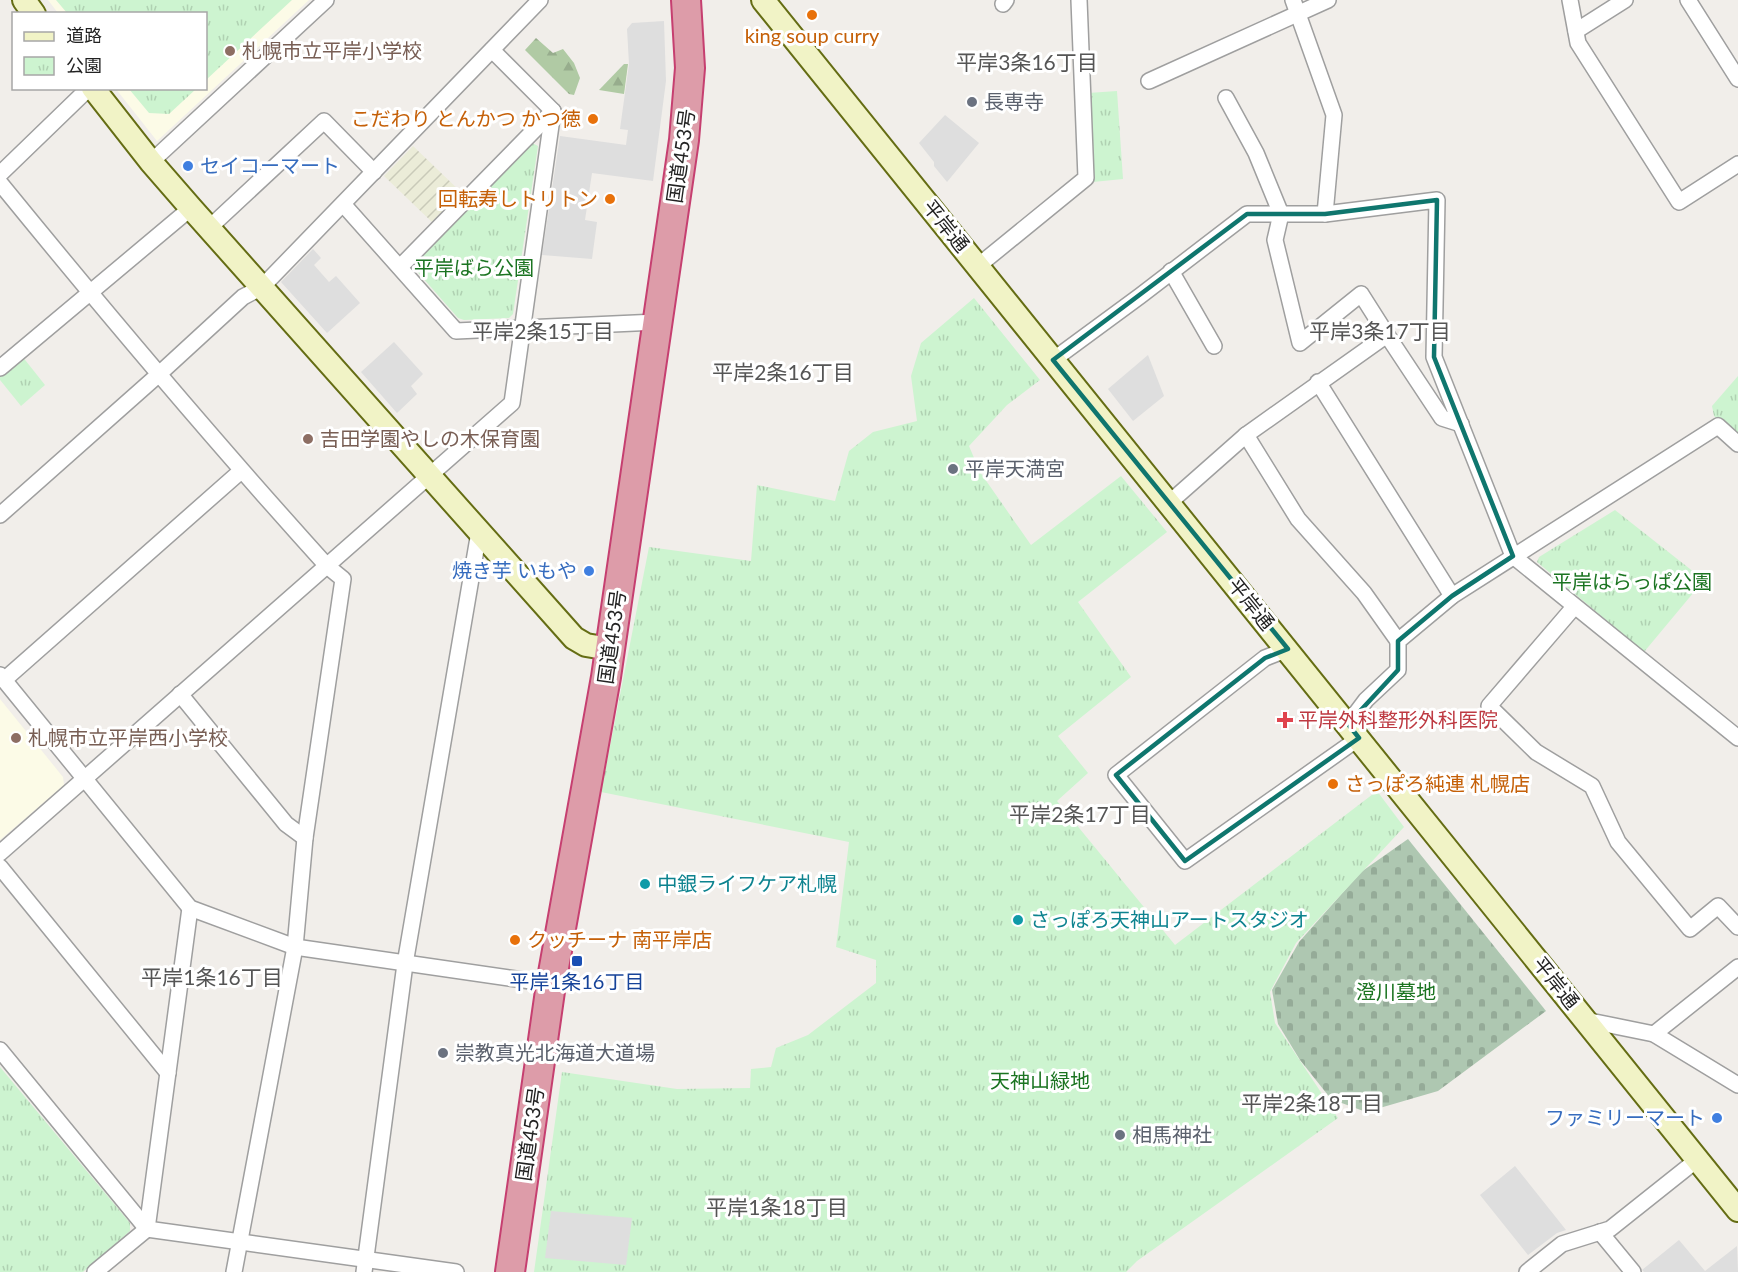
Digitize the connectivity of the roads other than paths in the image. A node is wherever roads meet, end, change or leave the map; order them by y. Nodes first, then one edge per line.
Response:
1 (326, 0) edge
2 (540, 0) edge
3 (686, 0) edge
4 (1078, 0) edge
5 (1328, 0) edge
6 (1570, 0) edge
7 (1624, 0) edge
8 (1688, 0) edge
9 (765, 1) edge
10 (1296, 6) edge
11 (1576, 31) junction
12 (492, 50) junction
13 (1738, 79) edge
14 (1149, 81) dead end
15 (89, 90) edge
16 (93, 90) edge
17 (1226, 98) dead end
18 (553, 111) junction
19 (151, 162) junction
20 (1738, 164) edge
21 (374, 172) junction
22 (0, 174) edge
23 (0, 183) edge
24 (343, 204) junction
25 (191, 208) junction
26 (1281, 214) junction
27 (1325, 214) junction
28 (209, 228) junction
29 (978, 266) junction
30 (400, 267) junction
31 (1171, 271) junction
32 (262, 287) junction
33 (90, 292) junction
34 (657, 322) junction
35 (522, 328) junction
36 (1387, 335) junction
37 (1214, 346) dead end
38 (1053, 360) junction
39 (0, 368) edge
40 (159, 375) junction
41 (1318, 382) junction
42 (1461, 424) junction
43 (1246, 435) junction
44 (1738, 444) edge
45 (241, 471) junction
46 (430, 476) junction
47 (1168, 503) junction
48 (0, 515) edge
49 (479, 532) junction
50 (1513, 556) junction
51 (327, 566) junction
52 (1452, 596) junction
53 (1574, 607) junction
54 (1398, 641) junction
55 (610, 649) junction
56 (1288, 649) junction
57 (2, 677) edge
58 (180, 694) junction
59 (1354, 731) junction
60 (1738, 738) edge
61 (86, 778) junction
62 (305, 838) junction
63 (0, 853) edge
64 (0, 867) edge
65 (190, 908) junction
66 (1738, 927) edge
67 (295, 946) junction
68 (405, 963) junction
69 (1738, 967) edge
70 (551, 984) junction
71 (1585, 1020) junction
72 (1654, 1034) junction
73 (0, 1050) edge
74 (168, 1073) junction
75 (1738, 1084) edge
76 (1698, 1159) junction
77 (1738, 1210) edge
78 (147, 1229) junction
79 (1600, 1232) junction
80 (239, 1241) junction
81 (365, 1265) edge
82 (1529, 1271) edge
83 (95, 1272) edge
84 (234, 1272) edge
85 (456, 1272) edge
86 (510, 1272) edge
87 (1633, 1272) edge

1 - 19 street
2 - 12 street
3 - 34 highway, 国道453号
4 - 29 street
5 - 10 street
6 - 11 street
7 - 11 street
8 - 13 street
9 - 29 street, 平岸通
10 - 14 street
10 - 27 street
11 - 20 street
12 - 18 street
12 - 21 street
15 - 22 street
16 - 19 street
17 - 26 street
18 - 30 street
18 - 35 street
19 - 25 street
21 - 24 street
21 - 28 street
23 - 33 street
24 - 30 street
24 - 32 street
25 - 28 street
25 - 33 street
26 - 27 street
26 - 31 street
26 - 36 street
27 - 42 street
28 - 32 street
29 - 38 street, 平岸通
30 - 35 street
31 - 37 street
31 - 38 street
32 - 40 street
32 - 46 street
33 - 39 street
33 - 40 street
34 - 35 street
34 - 55 highway, 国道453号
35 - 46 street
36 - 41 street
36 - 42 street
38 - 47 street, 平岸通
40 - 45 street
40 - 48 street
41 - 43 street
41 - 52 street
42 - 50 street
43 - 47 street
43 - 54 street
44 - 50 street
45 - 51 street
45 - 57 street
46 - 49 street
46 - 51 street
47 - 56 street, 平岸通
49 - 55 street
49 - 68 street
50 - 52 street
50 - 53 street
51 - 58 street
51 - 62 street
52 - 54 street
53 - 60 street
53 - 66 street
54 - 59 street
55 - 70 highway, 国道453号
56 - 59 street, 平岸通
56 - 59 street
57 - 61 street
58 - 61 street
58 - 62 street
59 - 71 street, 平岸通
61 - 63 street
61 - 65 street
62 - 67 street
64 - 74 street
65 - 67 street
65 - 74 street
67 - 68 street
67 - 80 street
68 - 70 street
68 - 81 street
69 - 72 street
70 - 86 highway, 国道453号
71 - 72 street
71 - 76 street, 平岸通
72 - 75 street
73 - 78 street
74 - 78 street
76 - 77 street, 平岸通
76 - 79 street
78 - 80 street
78 - 83 street
79 - 82 street
79 - 87 street
80 - 81 street
80 - 84 street
81 - 85 street

